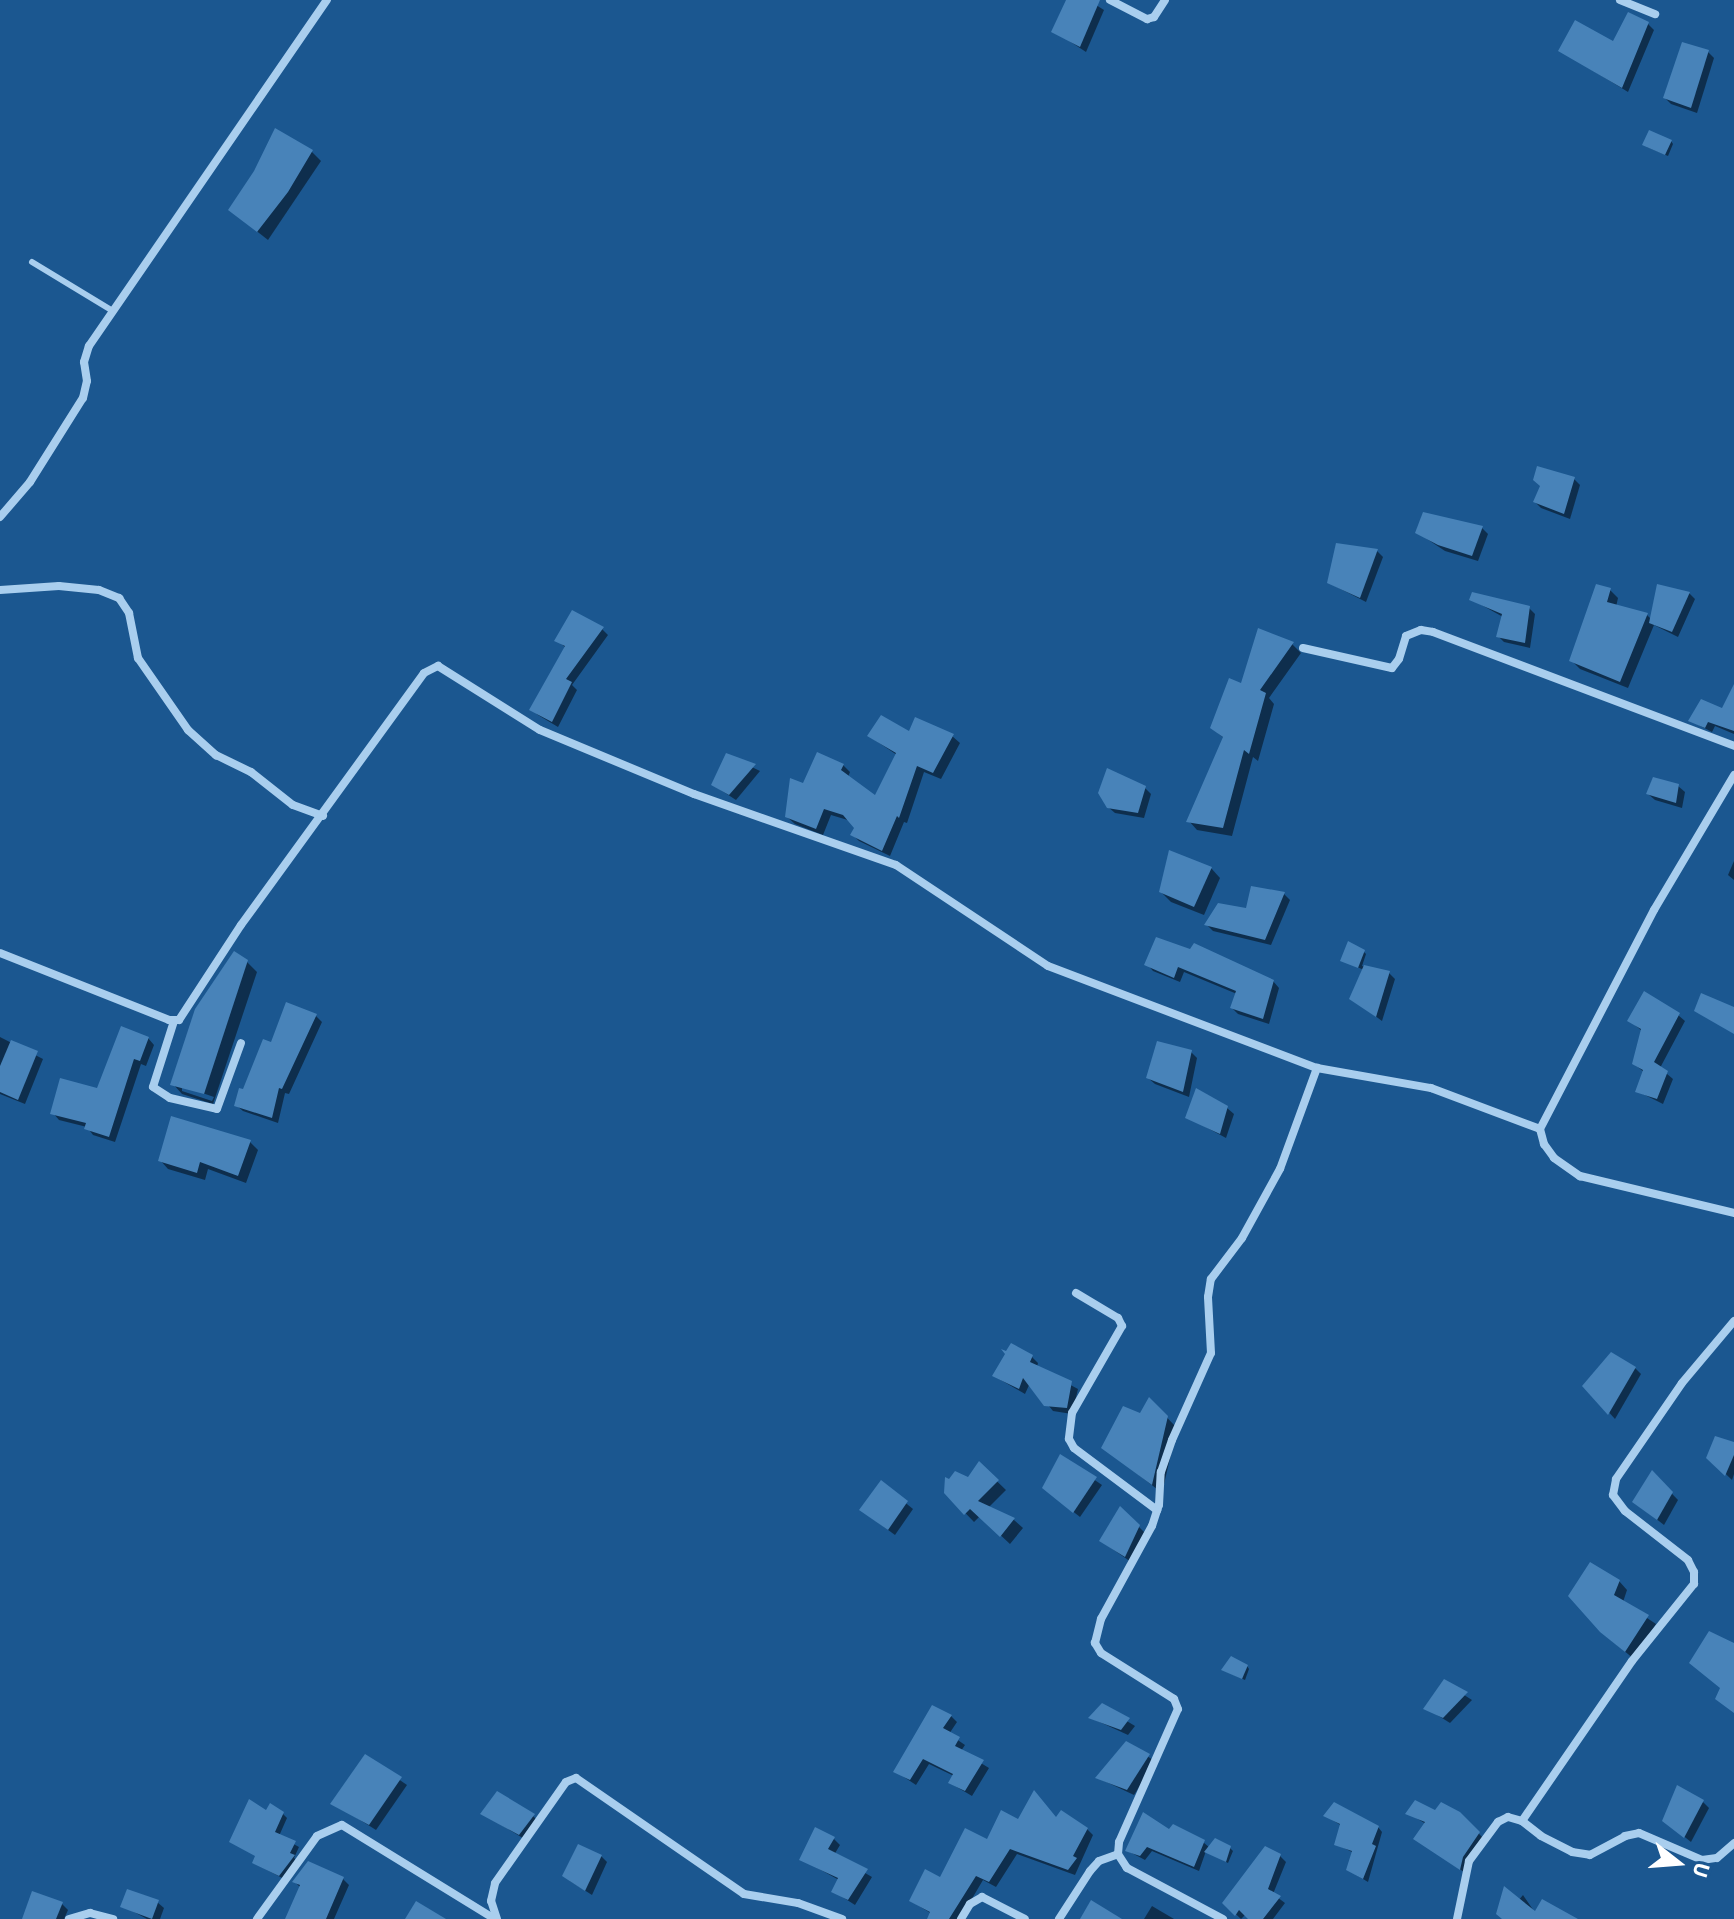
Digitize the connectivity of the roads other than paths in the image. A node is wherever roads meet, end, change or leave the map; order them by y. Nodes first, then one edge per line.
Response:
1 (327, 0) edge
2 (1110, 0) edge
3 (1165, 0) edge
4 (1620, 0) edge
5 (1655, 14) dead end
6 (32, 262) dead end
7 (113, 311) junction
8 (0, 517) edge
9 (0, 590) edge
10 (1303, 648) dead end
11 (1734, 746) edge
12 (1734, 775) edge
13 (323, 816) junction
14 (0, 953) edge
15 (174, 1021) junction
16 (241, 1043) dead end
17 (1317, 1068) junction
18 (1540, 1129) junction
19 (1734, 1213) edge
20 (1076, 1293) dead end
21 (1734, 1321) edge
22 (1157, 1510) junction
23 (1522, 1821) junction
24 (1734, 1843) edge
25 (1118, 1854) junction
26 (69, 1919) edge
27 (113, 1919) edge
28 (257, 1919) edge
29 (496, 1919) edge
30 (840, 1919) edge
31 (961, 1919) edge
32 (1025, 1919) edge
33 (1059, 1919) edge
34 (1223, 1919) edge
35 (1457, 1919) edge

1 - 7 street
2 - 3 street
4 - 5 street
6 - 7 lane
7 - 8 street
9 - 13 street
10 - 11 street
12 - 18 street
13 - 15 street
13 - 17 street
14 - 15 street
15 - 16 street
17 - 18 street
17 - 22 street
18 - 19 street
20 - 22 street
21 - 23 street
22 - 25 street
23 - 24 street
23 - 35 street
25 - 33 street
25 - 34 street
26 - 27 street
28 - 29 street
29 - 30 street
31 - 32 street

